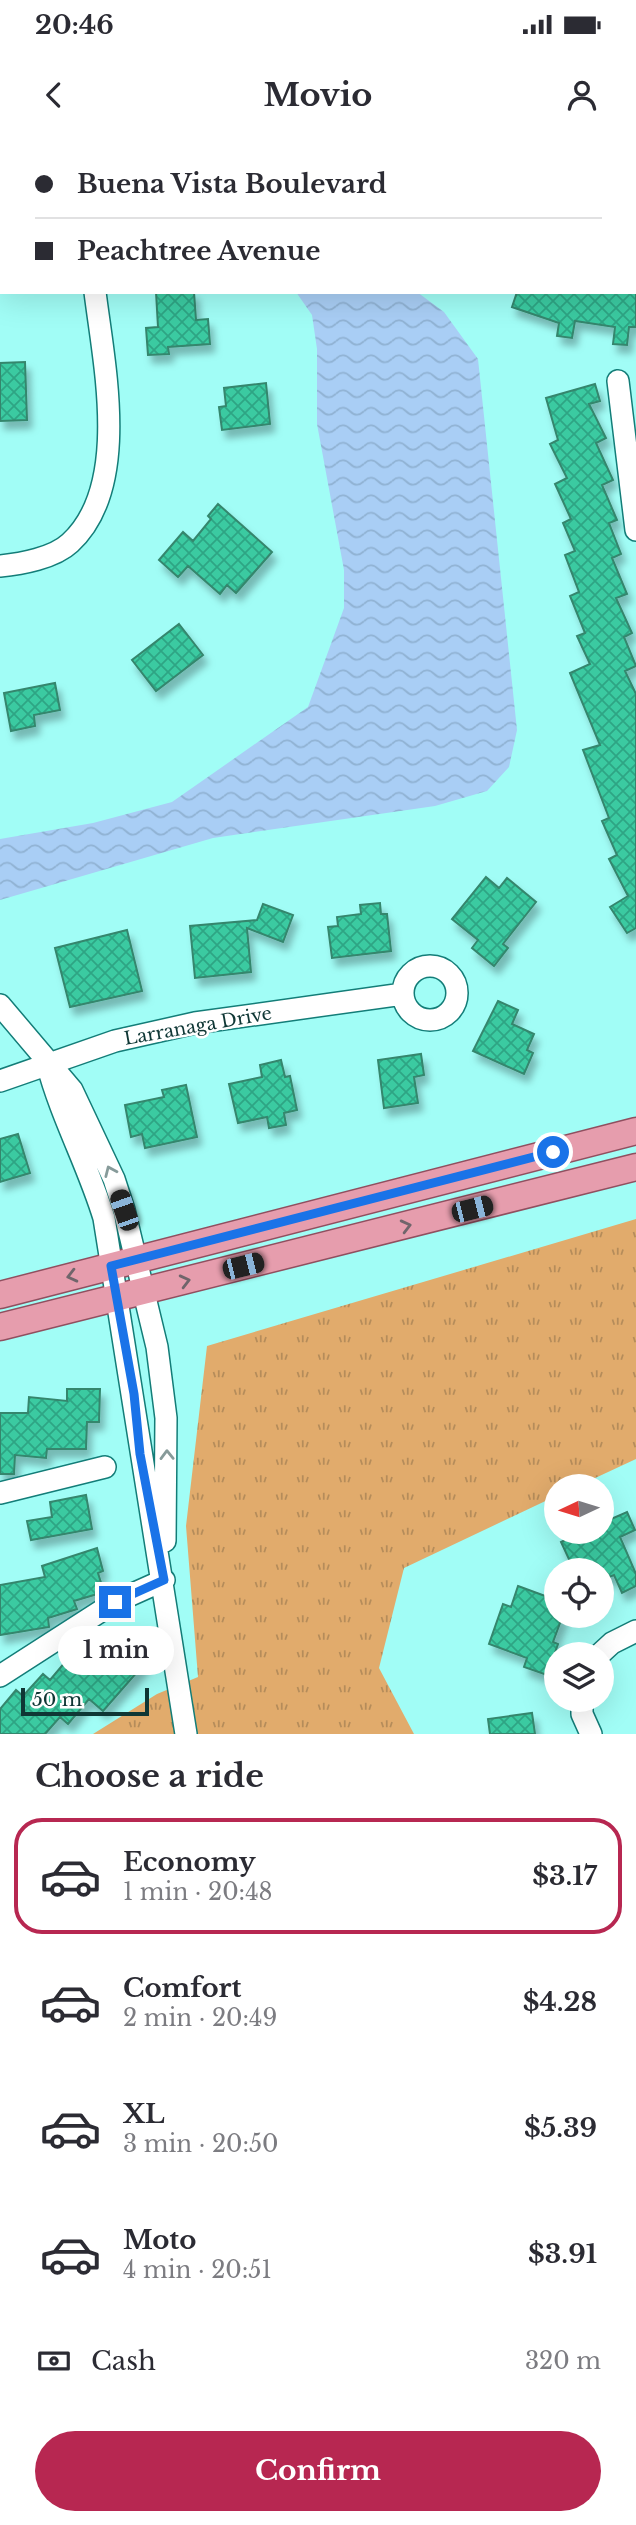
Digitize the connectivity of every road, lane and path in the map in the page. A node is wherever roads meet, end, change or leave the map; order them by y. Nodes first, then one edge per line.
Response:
1 (95, 294) edge
2 (618, 382) dead end
3 (631, 463) edge
4 (636, 530) edge
5 (0, 566) edge
6 (403, 994) dead end
7 (0, 1005) edge
8 (47, 1063) junction
9 (0, 1081) edge
10 (636, 1131) edge
11 (636, 1167) edge
12 (137, 1259) junction
13 (111, 1266) junction
14 (145, 1291) junction
15 (0, 1295) edge
16 (118, 1297) junction
17 (0, 1326) edge
18 (105, 1467) dead end
19 (0, 1493) edge
20 (164, 1580) junction
21 (636, 1632) edge
22 (614, 1642) edge
23 (0, 1676) edge
24 (582, 1712) edge
25 (186, 1734) edge
26 (591, 1734) edge

1 - 5 street
2 - 3 street
3 - 4 street
6 - 8 street, Larranaga Drive
7 - 8 street
8 - 9 street, Larranaga Drive
12 -> 8 street
8 - 13 street
10 - 12 main road
14 -> 11 main road
12 - 13 main road
12 - 14 street
13 -> 15 main road
13 - 16 street
14 - 16 main road
20 -> 14 street
16 - 17 main road
16 - 20 street
18 - 19 street
20 - 23 street
20 - 25 street
21 - 22 street
24 - 26 street

